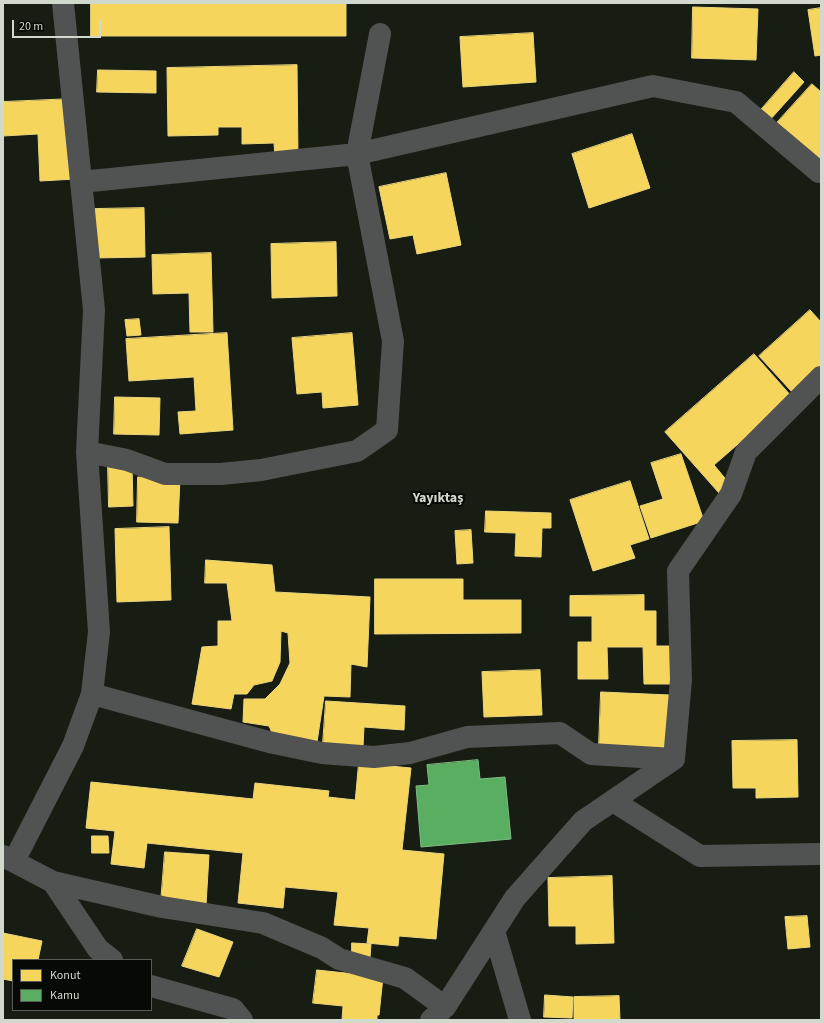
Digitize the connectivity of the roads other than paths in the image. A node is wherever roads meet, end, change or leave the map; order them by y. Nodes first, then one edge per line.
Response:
1 (63, 3) edge
2 (380, 34) dead end
3 (357, 154) junction
4 (821, 172) edge
5 (81, 182) junction
6 (821, 377) edge
7 (86, 452) junction
8 (92, 694) junction
9 (674, 760) junction
10 (613, 801) junction
11 (818, 854) dead end
12 (8, 858) edge
13 (53, 882) junction
14 (494, 931) junction
15 (111, 959) edge
16 (152, 986) edge
17 (438, 1014) edge
18 (242, 1020) edge
19 (520, 1020) edge

1 - 5 street
2 - 3 street
3 - 4 street
3 - 5 street
3 - 7 street
5 - 7 street
6 - 9 street
7 - 8 street
8 - 9 street
8 - 12 street
9 - 10 street
10 - 11 street
10 - 14 street
12 - 13 street
13 - 15 street
13 - 17 street
14 - 17 street
14 - 19 street
16 - 18 street

